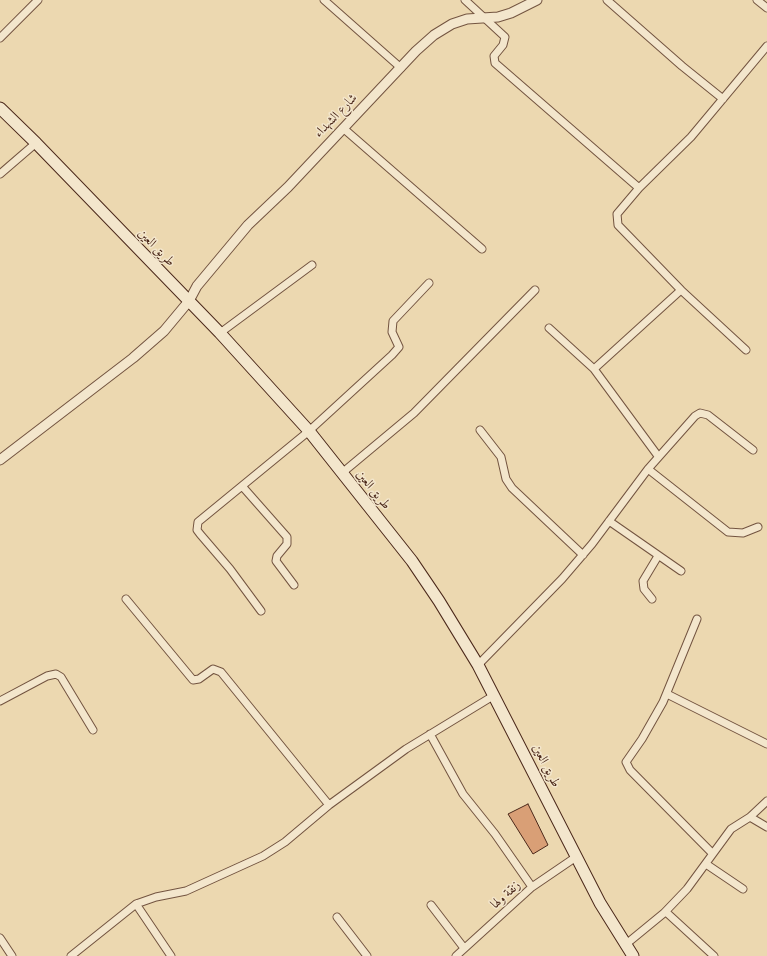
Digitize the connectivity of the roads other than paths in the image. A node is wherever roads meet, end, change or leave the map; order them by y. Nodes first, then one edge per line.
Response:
1 (38, 0) edge
2 (324, 0) edge
3 (465, 0) edge
4 (537, 0) edge
5 (607, 0) edge
6 (757, 0) edge
7 (767, 8) edge
8 (482, 18) junction
9 (0, 38) edge
10 (767, 46) edge
11 (400, 68) junction
12 (723, 99) junction
13 (0, 108) edge
14 (343, 128) junction
15 (36, 143) junction
16 (0, 174) edge
17 (639, 188) junction
18 (482, 249) dead end
19 (312, 265) dead end
20 (429, 283) dead end
21 (535, 290) dead end
22 (681, 290) junction
23 (189, 301) junction
24 (549, 328) dead end
25 (220, 333) junction
26 (746, 350) dead end
27 (594, 369) junction
28 (480, 430) dead end
29 (309, 431) junction
30 (753, 450) dead end
31 (658, 456) junction
32 (0, 460) edge
33 (648, 469) junction
34 (342, 473) junction
35 (242, 486) junction
36 (609, 521) junction
37 (758, 527) dead end
38 (583, 554) junction
39 (658, 556) junction
40 (681, 571) dead end
41 (294, 585) dead end
42 (126, 599) dead end
43 (652, 599) dead end
44 (261, 611) dead end
45 (698, 619) dead end
46 (478, 665) junction
47 (667, 694) junction
48 (493, 696) junction
49 (0, 701) edge
50 (93, 730) dead end
51 (430, 734) junction
52 (767, 744) edge
53 (767, 801) edge
54 (329, 805) junction
55 (750, 817) junction
56 (767, 827) edge
57 (712, 854) junction
58 (576, 857) junction
59 (706, 864) junction
60 (532, 887) junction
61 (743, 889) dead end
62 (136, 904) junction
63 (431, 905) dead end
64 (666, 912) junction
65 (337, 917) dead end
66 (0, 938) edge
67 (625, 945) junction
68 (464, 948) junction
69 (12, 956) edge
70 (71, 956) edge
71 (170, 956) edge
72 (367, 956) edge
73 (456, 956) edge
74 (633, 956) edge
75 (714, 956) edge

1 - 9 street
2 - 11 street
3 - 8 street
4 - 8 street, شارع الشهداء
5 - 12 street
6 - 7 street
8 - 11 street, شارع الشهداء
8 - 17 street
10 - 12 street
11 - 14 street, شارع الشهداء
12 - 17 street
13 - 15 main road, طريق العين
14 - 18 street
14 - 23 street, شارع الشهداء
15 - 16 street
15 - 23 main road, طريق العين
17 - 22 street
19 - 25 street
20 - 29 street
21 - 34 street
22 - 26 street
22 - 27 street
23 - 25 main road, طريق العين
23 - 32 street, شارع الشهداء
24 - 27 street
25 - 29 main road, طريق العين
27 - 31 street
28 - 38 street
29 - 34 main road, طريق العين
29 - 35 street
30 - 31 street
31 - 33 street
33 - 36 street
33 - 37 street
34 - 46 main road, طريق العين
35 - 41 street
35 - 44 street
36 - 38 street
36 - 39 street
38 - 46 street
39 - 40 street
39 - 43 street
42 - 54 street
45 - 47 street
46 - 48 main road, طريق العين
47 - 52 street
47 - 57 street
48 - 51 street
48 - 58 main road, طريق العين
49 - 50 street
51 - 54 street
51 - 60 street
53 - 55 street
54 - 62 street
55 - 56 street
55 - 57 street
57 - 59 street
58 - 60 street, زنقة ولها
58 - 67 main road, طريق العين
59 - 61 street
59 - 64 street
60 - 68 street, زنقة ولها
62 - 70 street
62 - 71 street
63 - 68 street
64 - 67 street
64 - 75 street
65 - 72 street
66 - 69 street
67 - 74 main road, طريق العين
68 - 73 street, زنقة ولها

